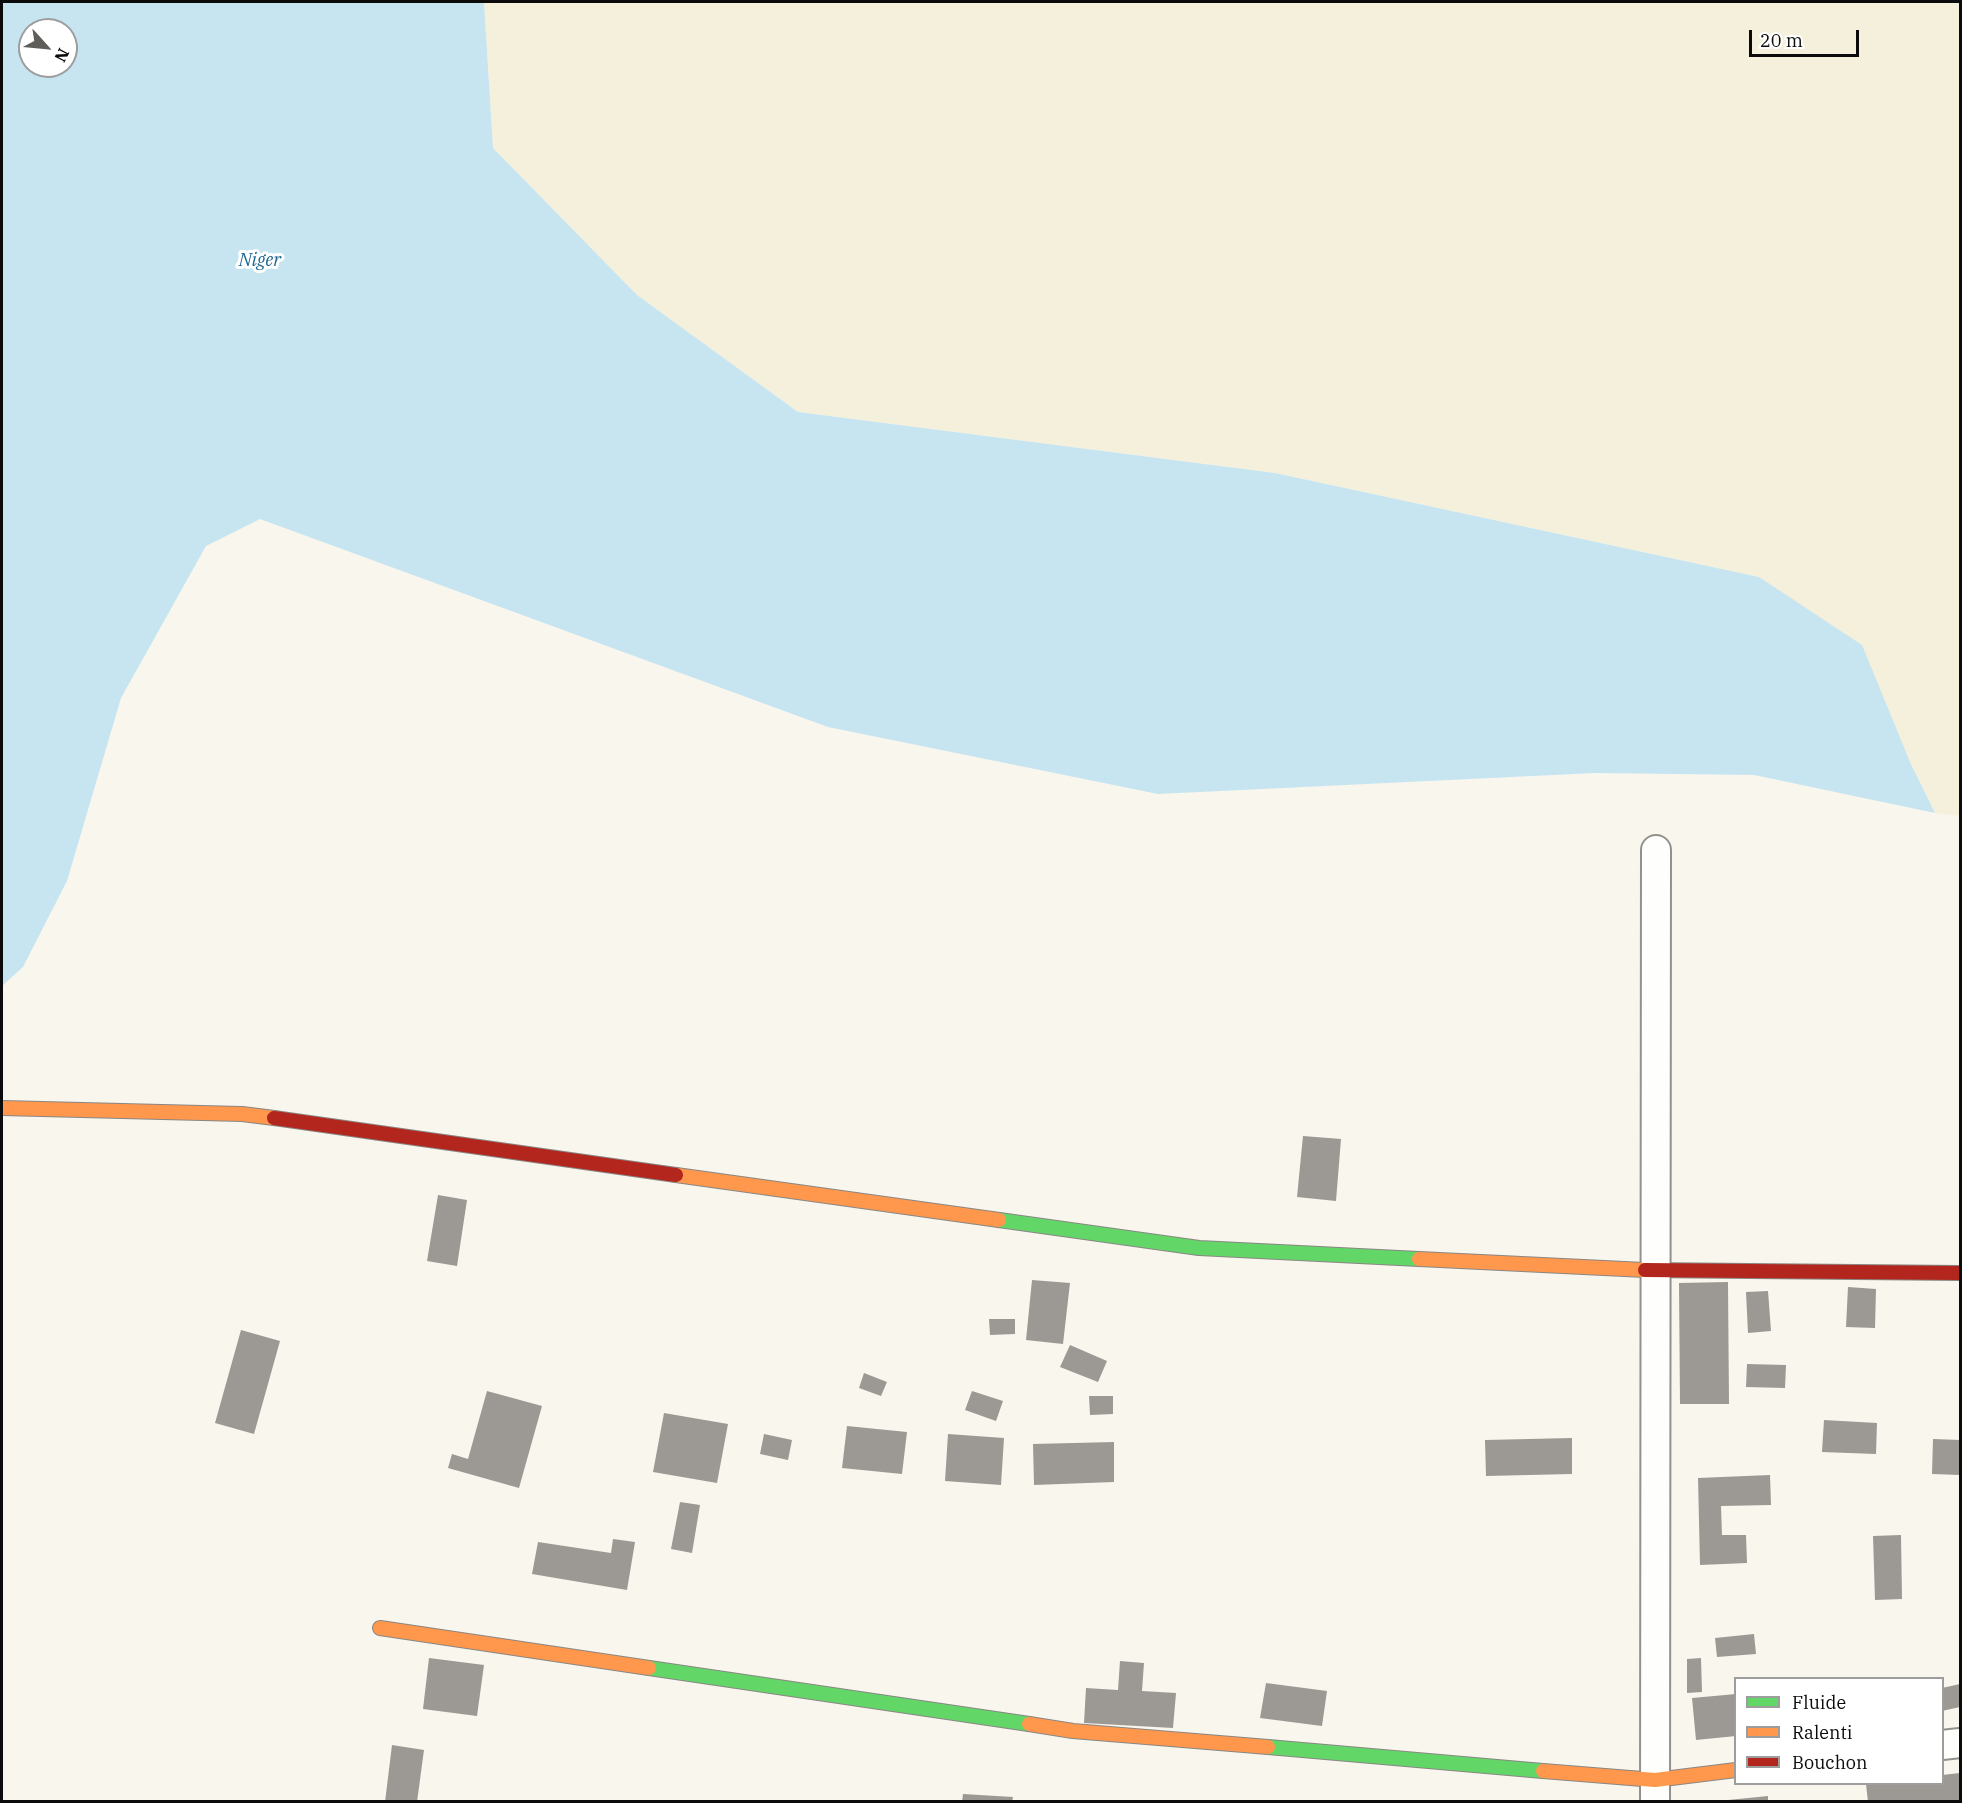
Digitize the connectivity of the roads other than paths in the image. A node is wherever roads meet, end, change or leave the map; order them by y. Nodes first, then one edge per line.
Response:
1 (1656, 849) dead end
2 (2, 1108) edge
3 (1655, 1270) junction
4 (1960, 1273) edge
5 (380, 1628) dead end
6 (1960, 1743) edge
7 (1944, 1745) edge
8 (1734, 1771) edge
9 (1655, 1791) edge

1 - 3 street
2 - 3 street
3 - 4 street
3 - 9 street
5 - 9 street
6 - 7 street
8 - 9 street

